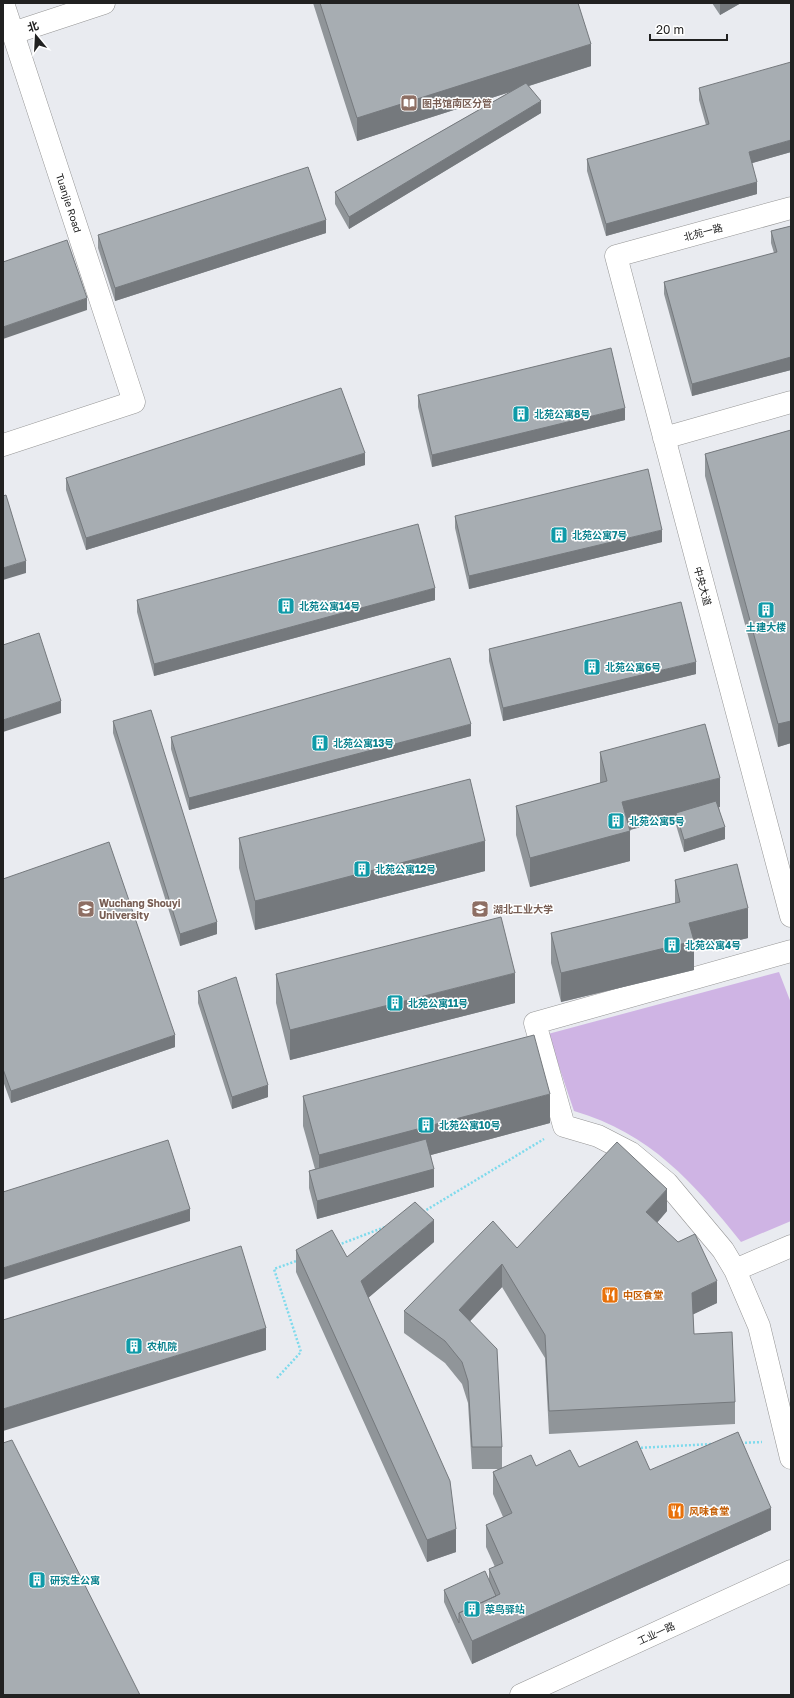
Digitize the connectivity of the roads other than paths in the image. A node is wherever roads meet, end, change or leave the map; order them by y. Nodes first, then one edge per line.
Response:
1 (3, 3) edge
2 (104, 3) edge
3 (13, 33) junction
4 (791, 208) edge
5 (616, 256) joint
6 (791, 402) edge
7 (664, 438) junction
8 (3, 445) edge
9 (791, 916) edge
10 (791, 951) edge
11 (791, 1246) edge
12 (735, 1270) junction
13 (789, 1450) edge
14 (791, 1571) edge
15 (521, 1695) edge

1 - 3 street, Tuanjie Road
2 - 3 street
3 - 8 street, Tuanjie Road
4 - 5 street, 北苑一路
5 - 7 street, 中央大道
6 - 7 street
7 - 9 street, 中央大道
10 - 12 street
11 - 12 street
12 - 13 street
14 - 15 street, 工业一路

